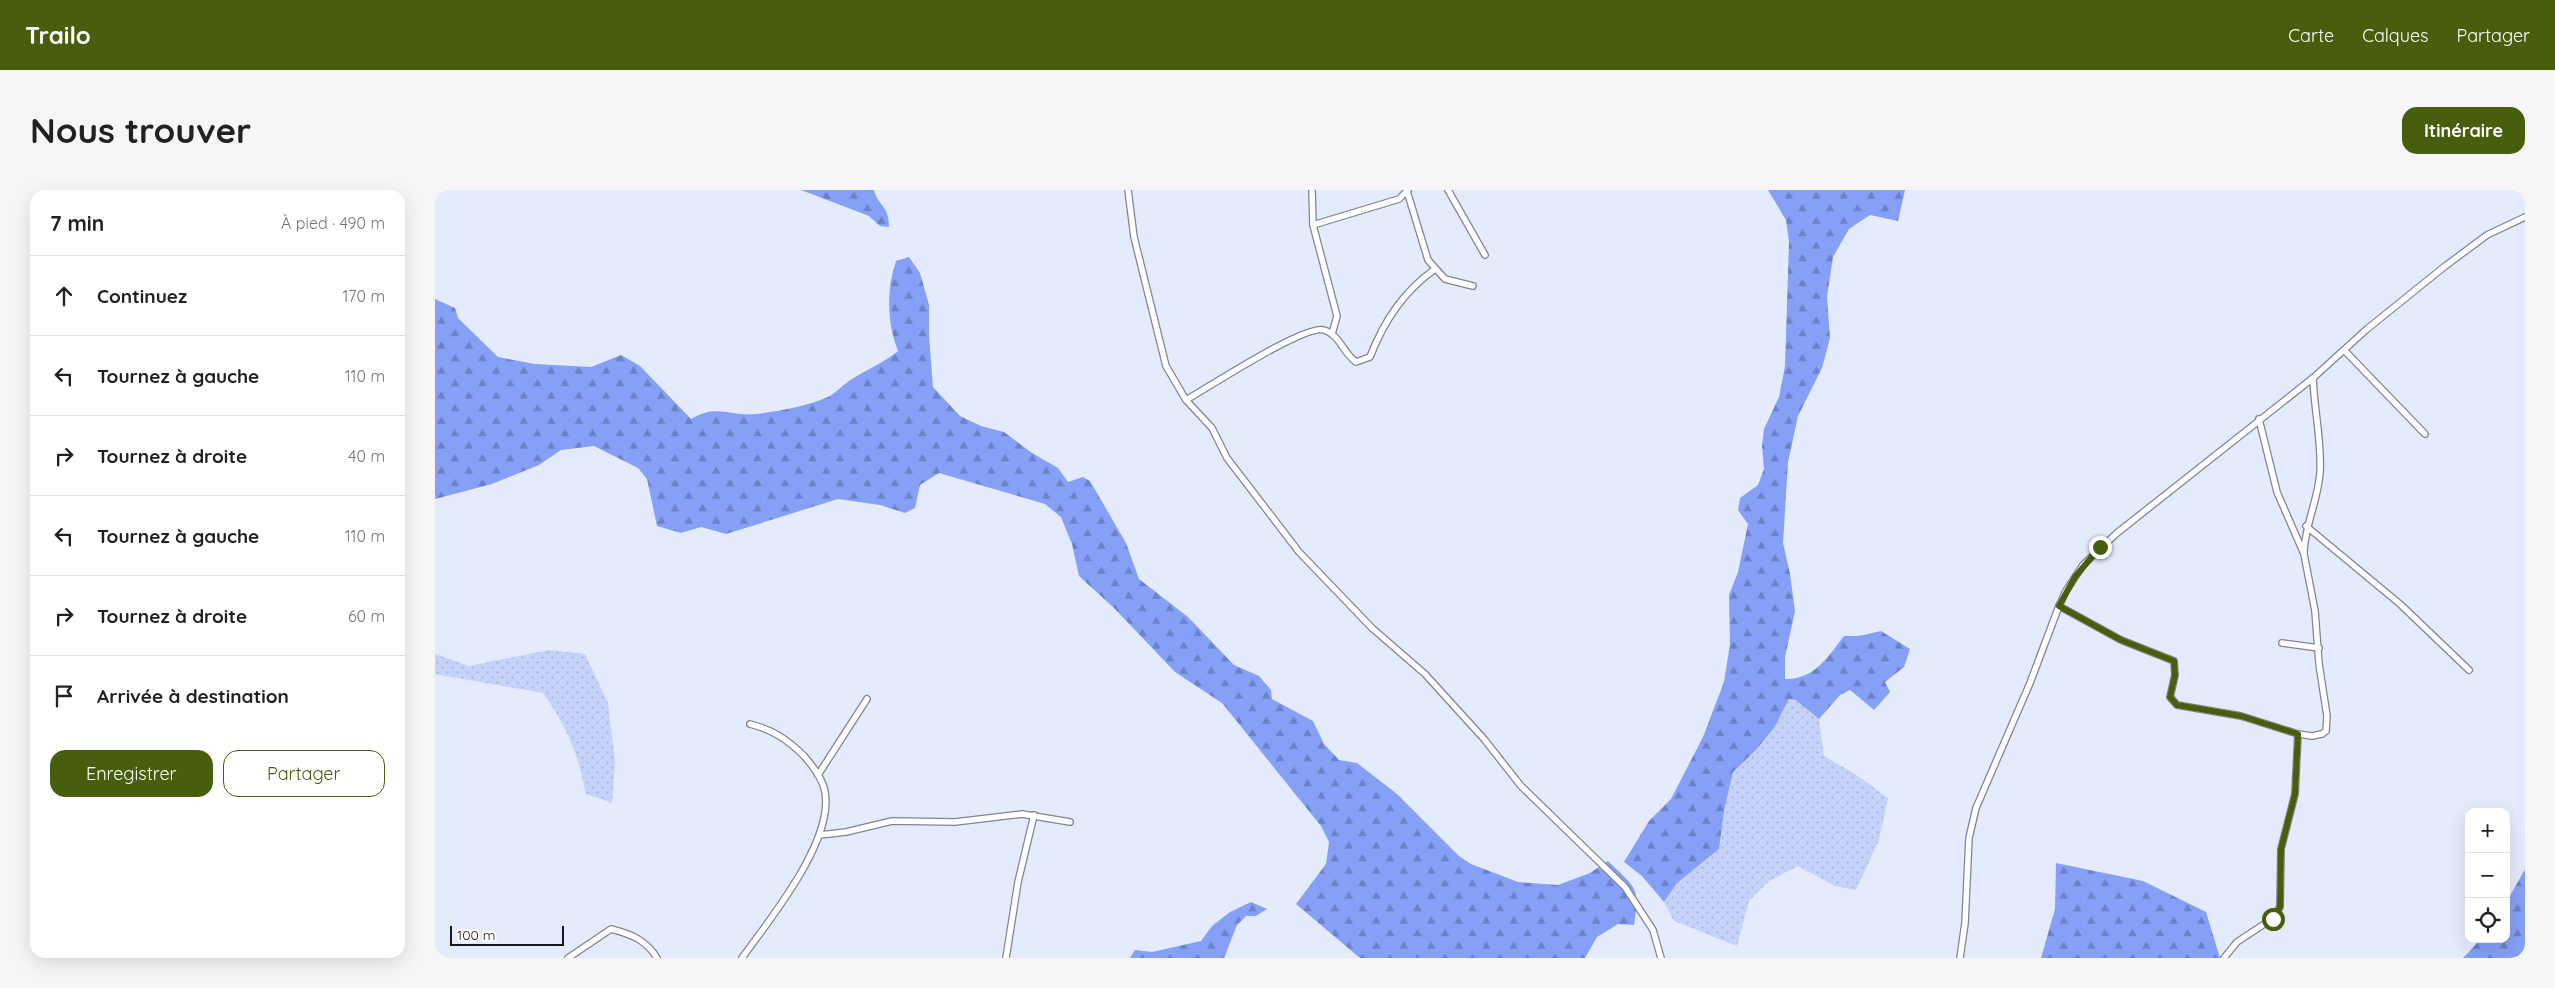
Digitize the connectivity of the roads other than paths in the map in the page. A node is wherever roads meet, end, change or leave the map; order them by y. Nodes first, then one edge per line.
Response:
1 (1128, 190) edge
2 (1312, 190) edge
3 (1407, 190) edge
4 (1448, 190) edge
5 (2525, 216) edge
6 (1313, 224) junction
7 (1485, 255) dead end
8 (1435, 269) junction
9 (1473, 286) dead end
10 (1332, 334) junction
11 (2344, 350) junction
12 (2313, 378) junction
13 (1186, 400) junction
14 (2259, 419) junction
15 (2425, 434) dead end
16 (2306, 526) junction
17 (2303, 554) junction
18 (2059, 606) junction
19 (2281, 643) dead end
20 (2319, 648) junction
21 (2469, 670) dead end
22 (867, 699) dead end
23 (750, 724) dead end
24 (2298, 734) junction
25 (818, 775) junction
26 (1034, 815) junction
27 (1070, 822) dead end
28 (820, 835) junction
29 (568, 958) edge
30 (657, 958) edge
31 (742, 958) edge
32 (1006, 958) edge
33 (1661, 958) edge
34 (1960, 958) edge
35 (2224, 958) edge

1 - 13 street
2 - 6 street
3 - 6 street
3 - 8 street
4 - 7 street
5 - 11 street
6 - 10 street
8 - 9 street
8 - 10 street
10 - 13 street
11 - 12 street
11 - 15 street
12 - 14 street
12 - 16 street
13 - 33 street
14 - 17 street
14 - 18 street
16 - 17 street
16 - 21 street
17 - 20 street
18 - 24 street
18 - 34 street
19 - 20 street
20 - 24 street
22 - 25 street
23 - 25 street
24 - 35 street
25 - 28 street
26 - 27 street
26 - 28 street
26 - 32 street
28 - 31 street
29 - 30 street

